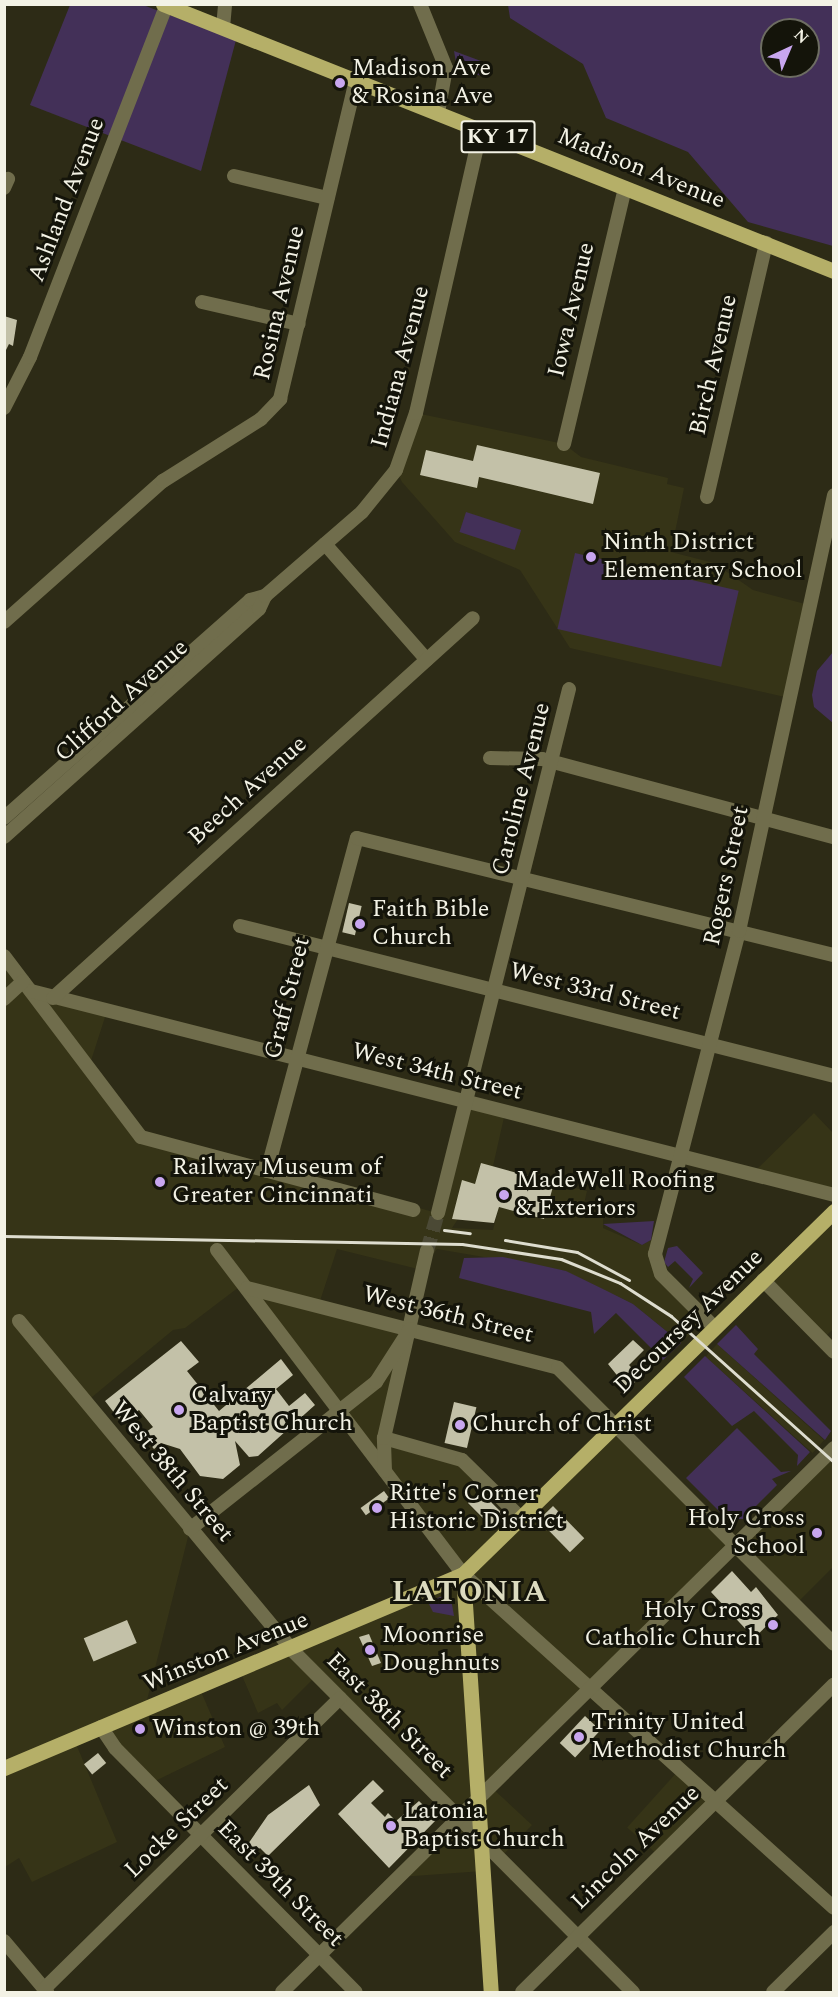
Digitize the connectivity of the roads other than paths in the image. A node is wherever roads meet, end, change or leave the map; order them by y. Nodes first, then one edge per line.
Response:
1 (225, 4) edge
2 (420, 4) edge
3 (165, 5) edge
4 (223, 28) junction
5 (356, 81) junction
6 (438, 113) junction
7 (482, 130) junction
8 (234, 176) dead end
9 (625, 188) junction
10 (327, 198) junction
11 (766, 243) junction
12 (834, 271) edge
13 (202, 302) dead end
14 (299, 324) junction
15 (4, 408) edge
16 (564, 444) dead end
17 (834, 495) edge
18 (706, 497) dead end
19 (325, 544) junction
20 (291, 574) joint
21 (265, 596) junction
22 (473, 618) dead end
23 (4, 622) edge
24 (428, 660) junction
25 (569, 689) dead end
26 (490, 758) dead end
27 (552, 763) junction
28 (4, 818) edge
29 (762, 819) junction
30 (4, 837) edge
31 (834, 837) edge
32 (524, 877) junction
33 (240, 926) dead end
34 (739, 932) junction
35 (324, 946) junction
36 (834, 955) edge
37 (4, 956) edge
38 (27, 986) junction
39 (496, 990) junction
40 (53, 998) junction
41 (4, 999) edge
42 (710, 1045) junction
43 (296, 1059) junction
44 (834, 1076) edge
45 (466, 1103) junction
46 (681, 1155) junction
47 (267, 1171) junction
48 (834, 1195) edge
49 (413, 1210) dead end
50 (834, 1211) edge
51 (438, 1213) tunnel mouth
52 (218, 1250) dead end
53 (427, 1251) tunnel mouth
54 (763, 1280) junction
55 (247, 1288) junction
56 (19, 1321) dead end
57 (714, 1328) junction
58 (410, 1329) junction
59 (834, 1352) edge
60 (376, 1382) junction
61 (393, 1406) junction
62 (338, 1411) junction
63 (617, 1424) junction
64 (386, 1432) junction
65 (356, 1435) junction
66 (834, 1448) edge
67 (385, 1473) junction
68 (522, 1519) junction
69 (190, 1529) junction
70 (735, 1544) junction
71 (463, 1574) junction
72 (834, 1644) edge
73 (292, 1650) junction
74 (834, 1684) edge
75 (589, 1691) junction
76 (340, 1698) junction
77 (101, 1727) junction
78 (4, 1768) edge
79 (478, 1800) junction
80 (714, 1803) junction
81 (458, 1819) junction
82 (201, 1836) junction
83 (482, 1844) junction
84 (834, 1908) edge
85 (834, 1932) edge
86 (577, 1937) junction
87 (4, 1941) edge
88 (319, 1956) junction
89 (46, 1991) edge
90 (282, 1992) edge
91 (356, 1992) edge
92 (491, 1992) edge
93 (522, 1992) edge
94 (633, 1992) edge
95 (773, 1992) edge

1 - 4 street
2 - 6 street
3 - 4 main road, Madison Avenue / KY 17
3 - 15 street, Ashland Avenue
4 - 5 main road, Madison Avenue / KY 17
5 - 6 main road, Madison Avenue / KY 17
5 - 10 street, Rosina Avenue
6 - 7 main road, Madison Avenue / KY 17
7 - 9 main road, Madison Avenue / KY 17
7 - 19 street, Indiana Avenue
8 - 10 street
9 - 11 main road, Madison Avenue / KY 17
9 - 16 street, Iowa Avenue
10 - 14 street, Rosina Avenue
11 - 12 main road, Madison Avenue / KY 17
11 - 18 street, Birch Avenue
13 - 14 street
14 - 23 street, Rosina Avenue
17 - 29 street, Rogers Street
19 - 20 street, Indiana Avenue
19 - 24 street
20 - 21 street, Clifford Avenue
21 - 28 street, Clifford Avenue
21 - 30 street, Clifford Avenue
22 - 24 street, Beech Avenue
24 - 40 street, Beech Avenue
25 - 27 street, Caroline Avenue
26 - 27 street
27 - 29 street
27 - 32 street, Caroline Avenue
29 - 31 street
29 - 34 street, Rogers Street
32 - 34 street
32 - 35 street, Graff Street
32 - 39 street, Caroline Avenue
33 - 35 street, West 33rd Street
34 - 36 street
34 - 42 street, Rogers Street
35 - 39 street, West 33rd Street
35 - 43 street, Graff Street
37 - 38 street
38 - 40 street, West 34th Street
38 - 41 street
38 - 47 street
39 - 42 street, West 33rd Street
39 - 45 street, Caroline Avenue
40 - 43 street, West 34th Street
42 - 44 street, West 33rd Street
42 - 46 street, Rogers Street
43 - 45 street, West 34th Street
43 - 47 street, Graff Street
45 - 46 street, West 34th Street
45 - 51 street, Caroline Avenue
46 - 48 street, West 34th Street
46 - 57 street, Rogers Street
47 - 49 street
50 - 54 main road, Decoursey Avenue
52 - 55 street
53 - 58 street
54 - 57 main road, Decoursey Avenue
54 - 59 street
55 - 58 street, West 36th Street
55 - 62 street
56 - 69 street, West 38th Street
57 - 63 main road, Decoursey Avenue
58 - 60 street
58 - 61 street
58 - 63 street, West 36th Street
60 - 61 street
60 - 62 street
61 - 64 street
62 - 65 street
62 - 69 street
63 - 68 main road, Decoursey Avenue
63 - 70 street, West 36th Street
64 - 65 street
64 - 67 street
64 - 68 street
65 - 67 street
66 - 70 street
67 - 71 street
68 - 71 main road, Decoursey Avenue
69 - 73 street, West 38th Street
70 - 72 street, West 36th Street
70 - 75 street
71 - 73 main road, Winston Avenue
71 - 75 street
71 - 79 main road
73 - 76 street, East 38th Street
73 - 77 main road, Winston Avenue
74 - 80 street, Lincoln Avenue
75 - 79 street
75 - 80 street
76 - 81 street, East 38th Street
76 - 82 street, Locke Street
77 - 78 main road, Winston Avenue
77 - 82 street, East 39th Street
79 - 81 street
79 - 83 main road
80 - 84 street
80 - 86 street, Lincoln Avenue
81 - 83 street, East 38th Street
81 - 88 street
82 - 88 street, East 39th Street
82 - 89 street, Locke Street
83 - 86 street, East 38th Street
83 - 92 main road
85 - 95 street
86 - 93 street, Lincoln Avenue
86 - 94 street, East 38th Street
87 - 89 street
88 - 90 street
88 - 91 street, East 39th Street

